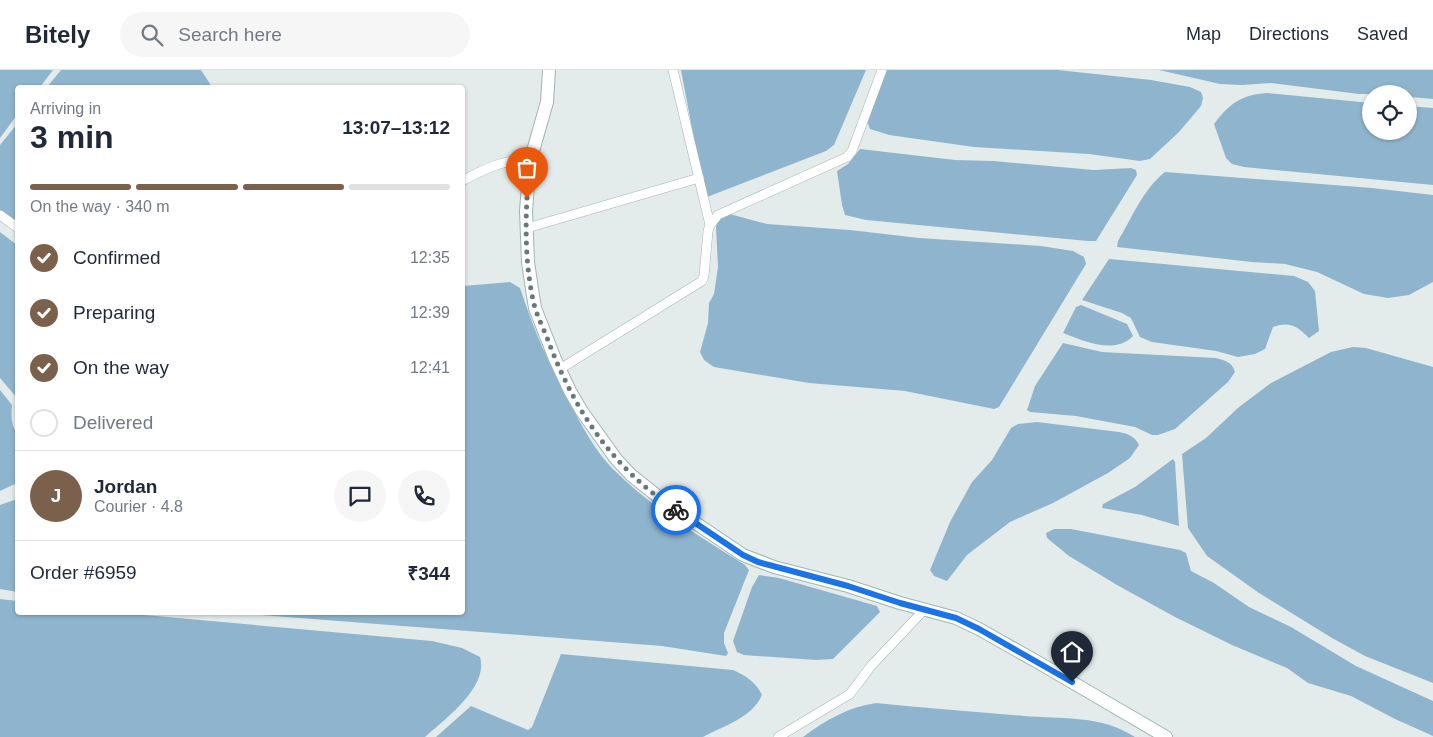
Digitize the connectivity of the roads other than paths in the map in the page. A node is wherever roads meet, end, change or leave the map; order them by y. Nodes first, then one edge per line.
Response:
1 (549, 70) edge
2 (673, 70) edge
3 (882, 70) edge
4 (531, 158) junction
5 (699, 178) junction
6 (465, 179) edge
7 (0, 215) edge
8 (710, 225) junction
9 (15, 226) edge
10 (527, 228) junction
11 (560, 370) junction
12 (924, 610) junction
13 (778, 737) edge
14 (1166, 737) edge

1 - 4 street
2 - 5 street
3 - 8 street
4 - 6 street
4 - 10 street
5 - 8 street
5 - 10 street
7 - 9 street
8 - 11 street
10 - 11 street
11 - 12 street
12 - 13 street
12 - 14 street

